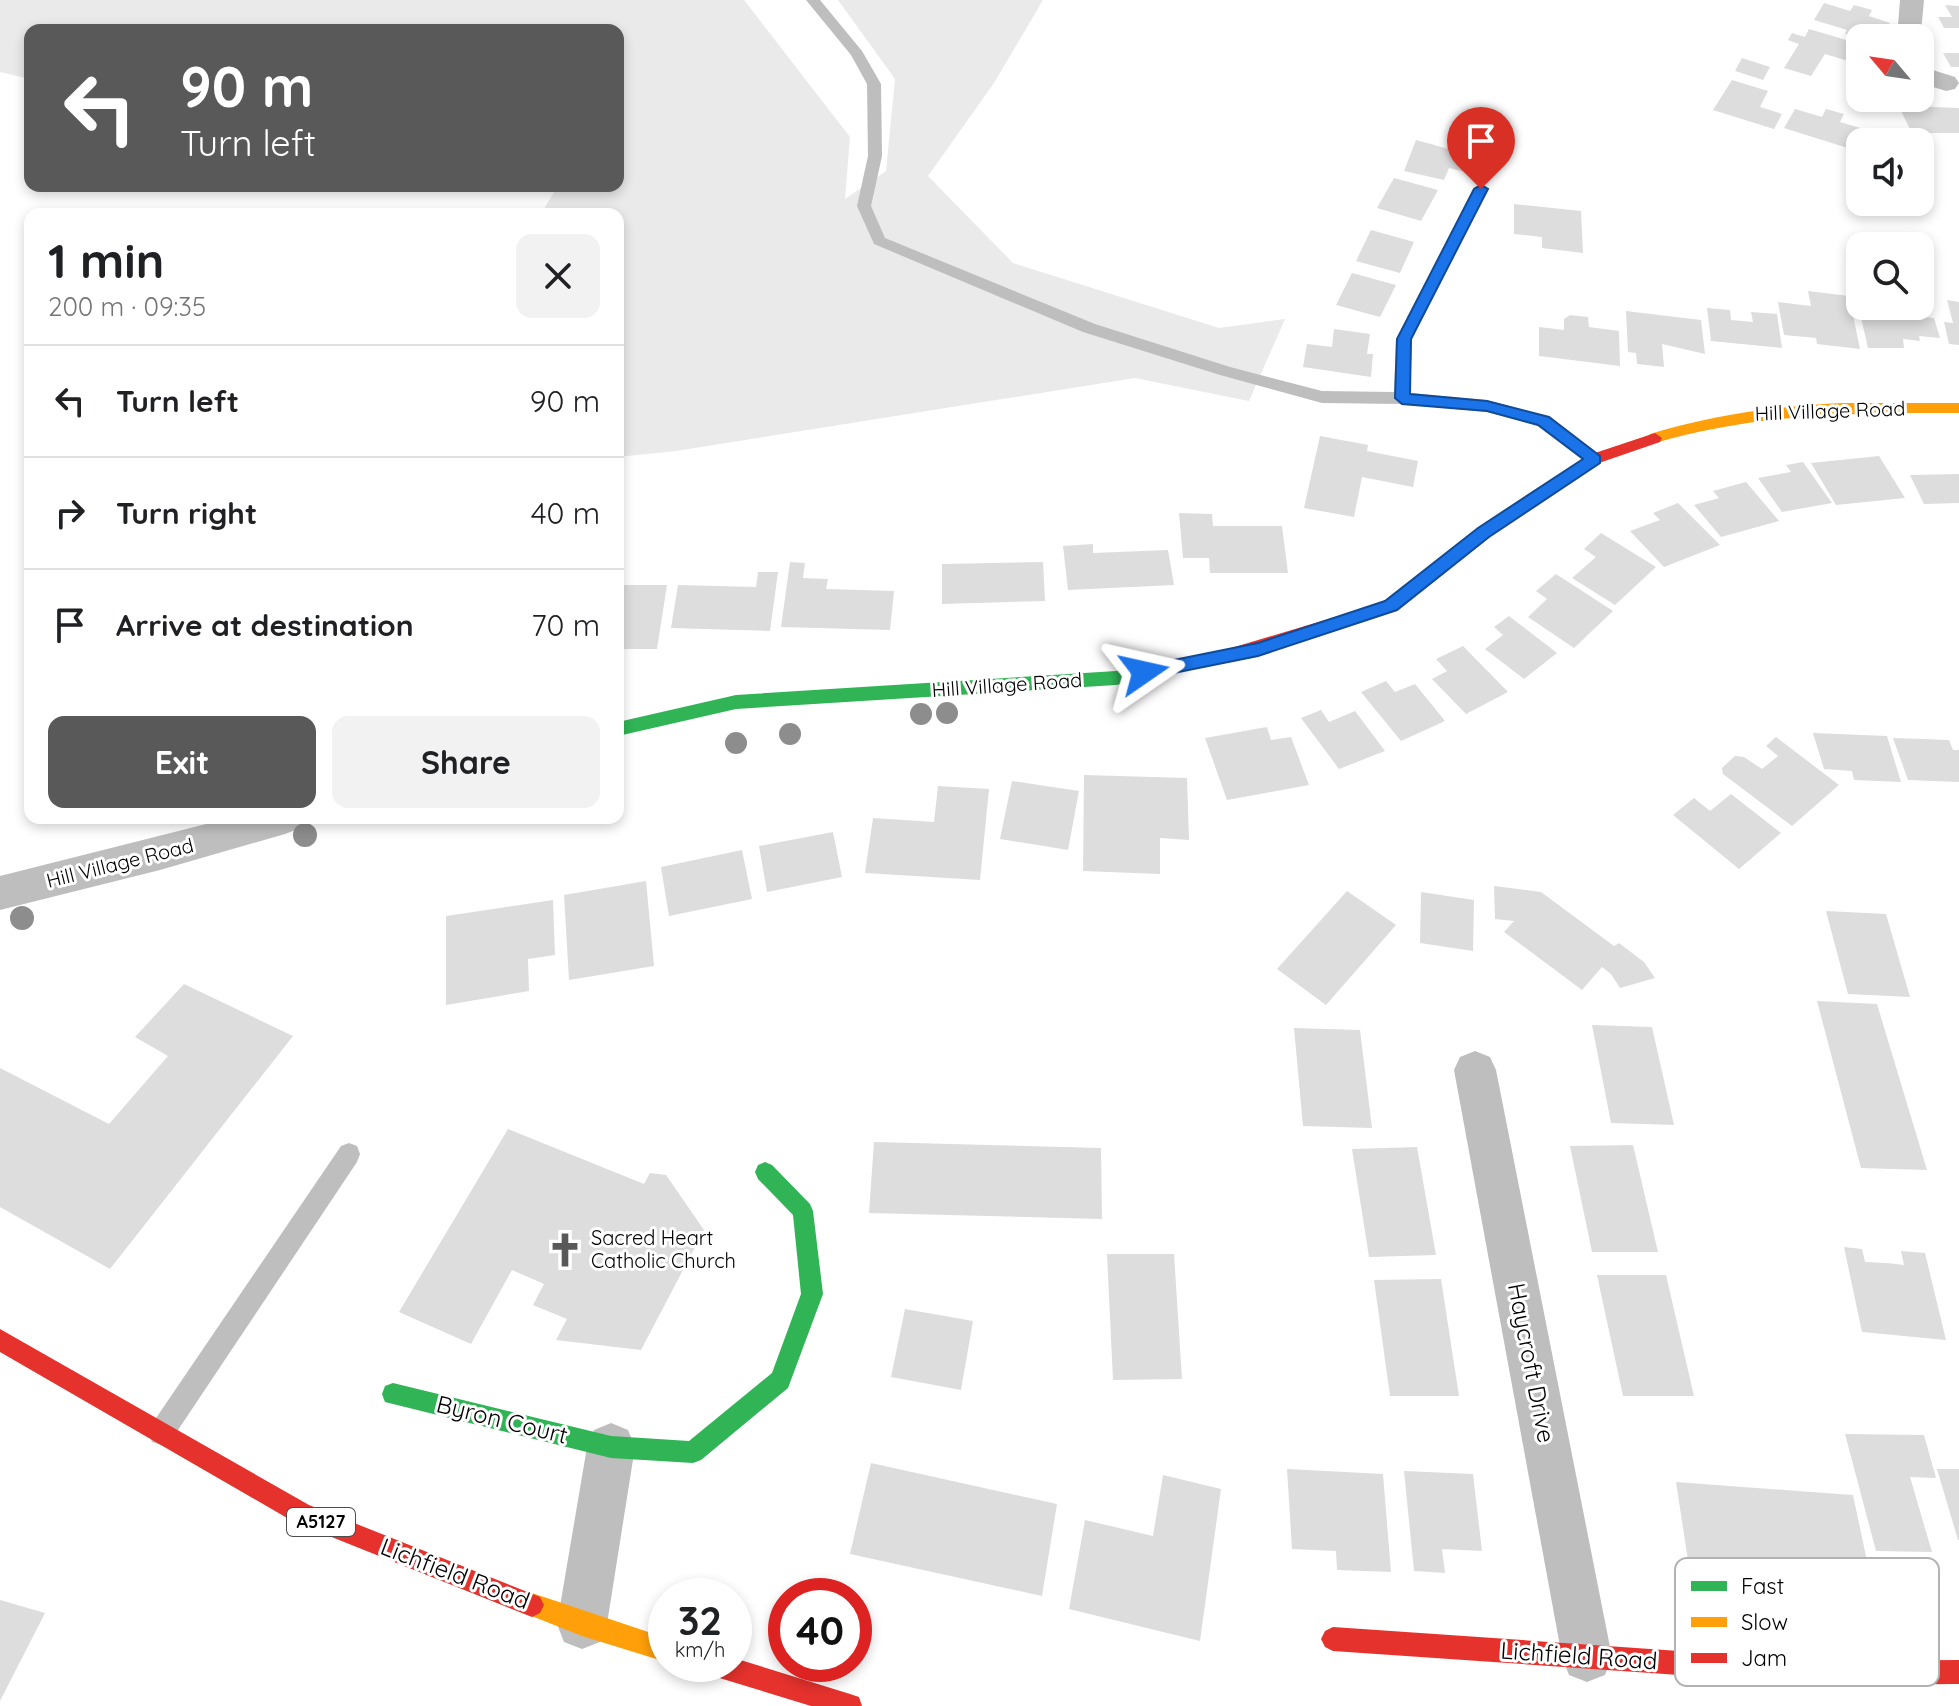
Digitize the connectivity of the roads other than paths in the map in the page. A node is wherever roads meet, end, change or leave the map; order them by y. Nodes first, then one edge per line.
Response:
1 (813, 0) edge
2 (1912, 0) edge
3 (1911, 24) edge
4 (1934, 79) edge
5 (1946, 83) dead end
6 (1481, 189) dead end
7 (1402, 398) junction
8 (1959, 408) edge
9 (1594, 459) junction
10 (624, 728) edge
11 (264, 824) edge
12 (0, 893) edge
13 (1475, 1070) dead end
14 (349, 1154) dead end
15 (765, 1172) dead end
16 (0, 1340) edge
17 (393, 1394) dead end
18 (161, 1433) junction
19 (611, 1447) junction
20 (582, 1624) junction
21 (1333, 1639) dead end
22 (648, 1644) edge
23 (1587, 1657) junction
24 (1675, 1669) edge
25 (1959, 1672) edge
26 (1939, 1675) edge
27 (752, 1676) edge
28 (1805, 1686) edge
29 (1851, 1686) edge
30 (1828, 1689) edge
31 (850, 1706) edge

1 - 7 lane
2 - 3 street
4 - 5 street
6 - 7 lane
7 - 9 lane
8 - 9 street, Hill Village Road
9 - 10 street, Hill Village Road
11 - 12 street, Hill Village Road
13 - 23 street, Haycroft Drive
14 - 18 lane
15 - 19 street, Byron Court
16 - 18 street, Lichfield Road / A5127
17 - 19 street, Byron Court
18 - 20 street, Lichfield Road / A5127
19 - 20 street
20 - 22 street, Lichfield Road / A5127
21 - 23 street, Lichfield Road
23 - 24 street, Lichfield Road
25 - 26 street, Lichfield Road
27 - 31 street
28 - 30 street, Lichfield Road
29 - 30 street, Lichfield Road

